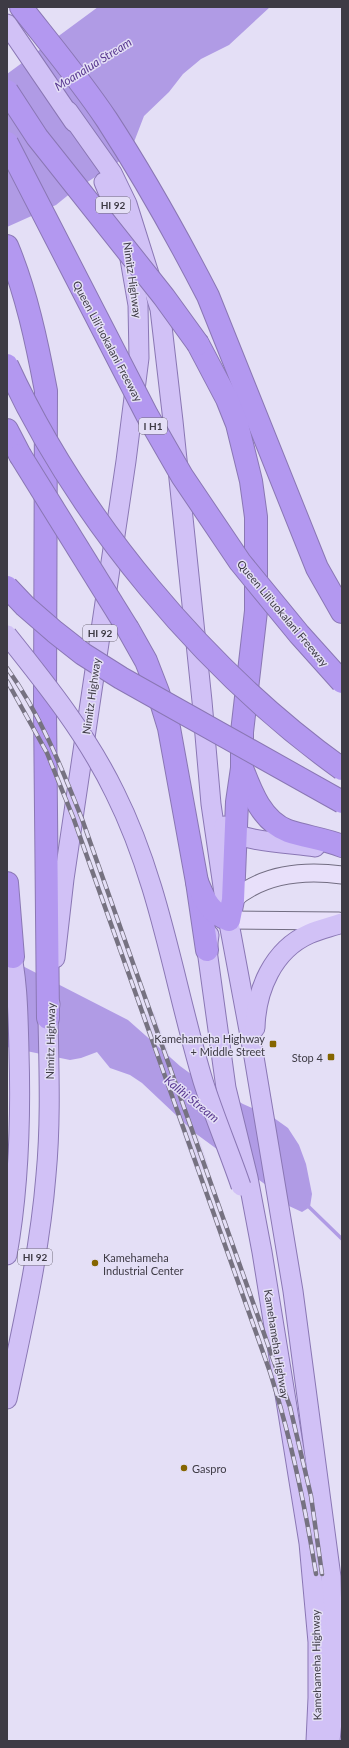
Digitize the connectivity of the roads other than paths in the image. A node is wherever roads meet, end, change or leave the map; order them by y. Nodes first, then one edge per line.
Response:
1 (21, 7) edge
2 (7, 24) edge
3 (7, 91) edge
4 (68, 111) junction
5 (7, 143) edge
6 (7, 246) edge
7 (7, 365) edge
8 (7, 430) edge
9 (7, 587) edge
10 (342, 612) edge
11 (7, 635) edge
12 (342, 682) edge
13 (242, 768) junction
14 (342, 769) edge
15 (342, 802) edge
16 (211, 804) junction
17 (235, 834) junction
18 (342, 846) edge
19 (342, 852) edge
20 (342, 875) edge
21 (197, 882) junction
22 (7, 883) edge
23 (227, 911) junction
24 (342, 922) edge
25 (7, 934) edge
26 (207, 950) junction
27 (13, 957) junction
28 (52, 958) junction
29 (48, 1018) joint
30 (254, 1057) junction
31 (245, 1182) junction
32 (7, 1255) edge
33 (7, 1399) edge
34 (316, 1741) edge
35 (330, 1741) edge

1 - 10 highway
2 - 4 main road, Nimitz Highway / HI 92
3 - 13 highway, bridge
4 - 16 main road, bridge
4 - 28 main road, Nimitz Highway / HI 92, bridge
5 - 12 highway, Queen Liliʻuokalani Freeway / I H1, bridge
6 - 28 highway
7 - 14 highway, bridge
8 - 21 highway, bridge
9 - 15 highway, bridge
11 - 31 main road, bridge
13 - 17 highway
13 - 18 highway
16 - 17 main road
16 - 23 main road
17 - 19 main road
17 - 23 highway
20 - 23 main road
21 - 23 highway
21 - 26 highway
22 - 27 highway
23 - 24 main road
23 - 26 main road
23 - 30 main road
24 - 30 main road
25 - 27 main road, HI 92
26 - 31 main road
27 - 32 main road, HI 92
28 - 29 highway
29 - 33 main road, Nimitz Highway / HI 92
30 - 35 main road, Kamehameha Highway
31 - 34 main road, Kamehameha Highway

